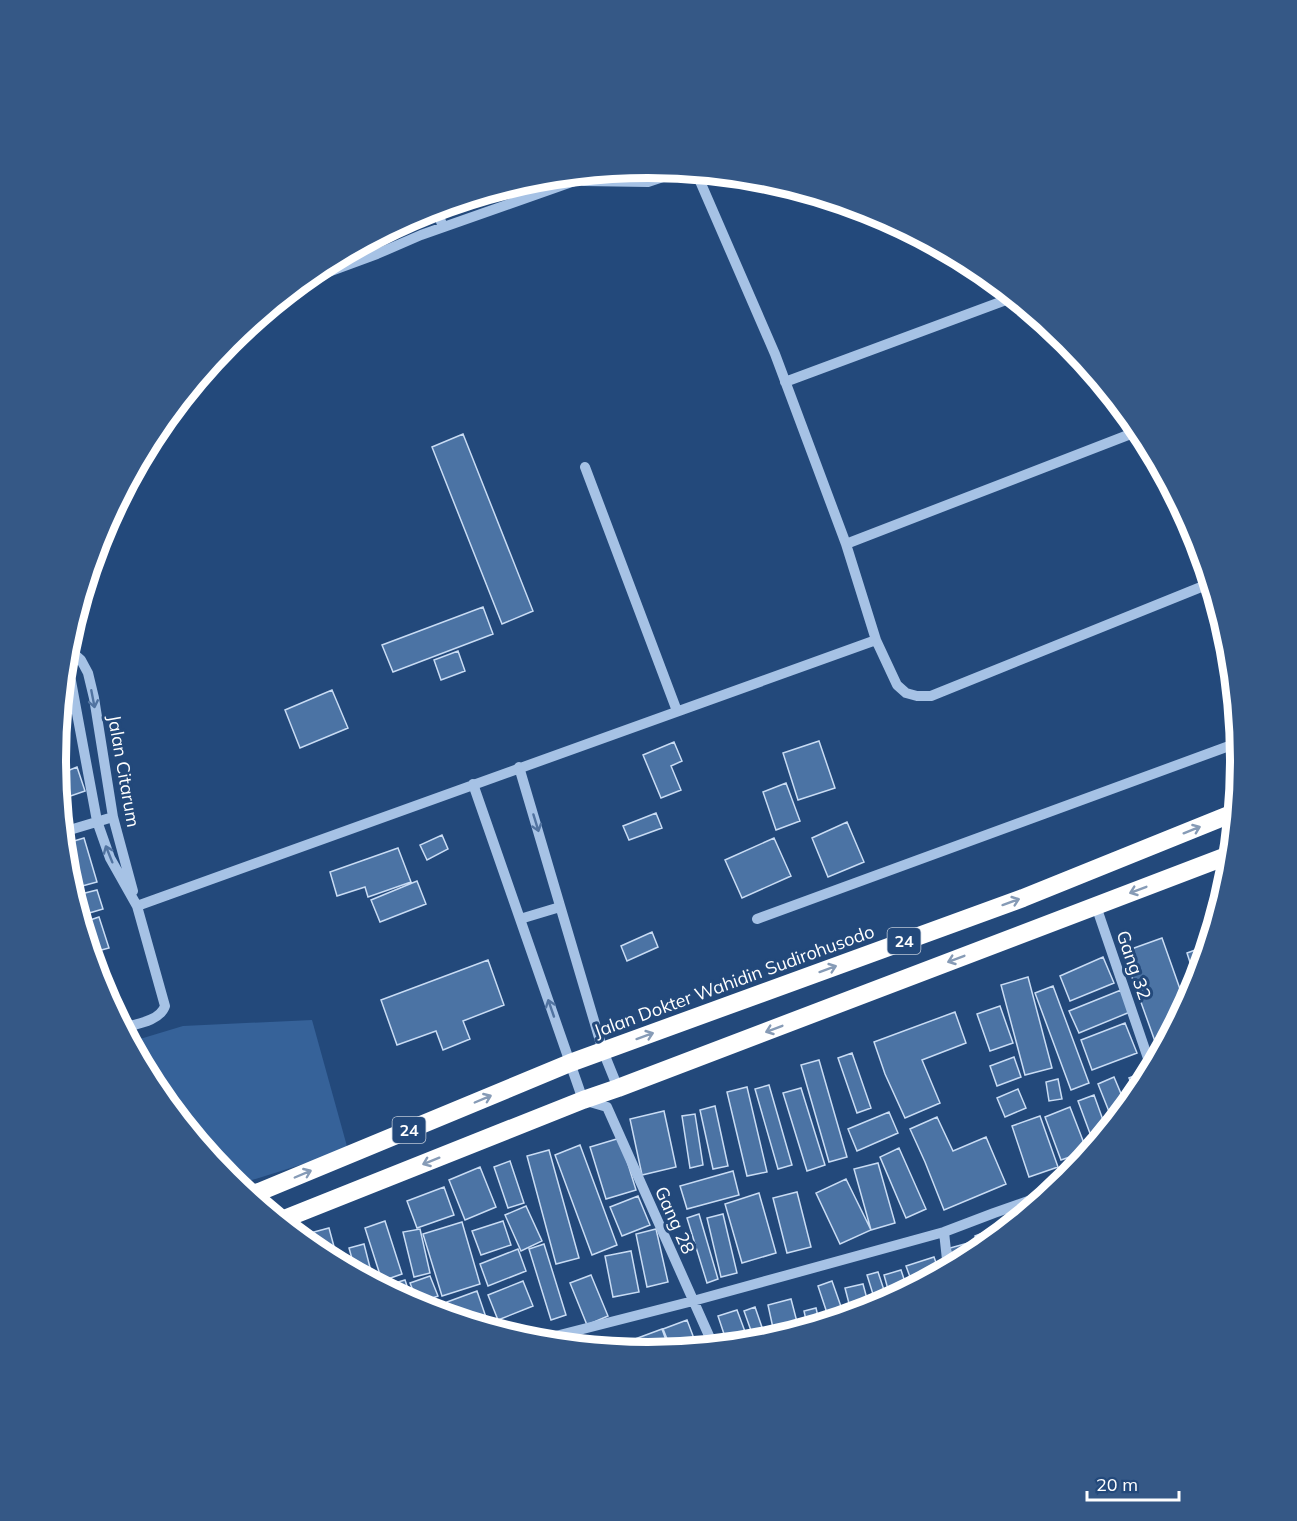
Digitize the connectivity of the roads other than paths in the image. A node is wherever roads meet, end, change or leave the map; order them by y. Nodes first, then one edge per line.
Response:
1 (647, 178) edge
2 (659, 178) edge
3 (700, 180) edge
4 (589, 181) edge
5 (648, 182) junction
6 (572, 183) edge
7 (439, 217) edge
8 (443, 227) junction
9 (336, 269) edge
10 (1006, 300) edge
11 (785, 382) junction
12 (1131, 434) edge
13 (585, 467) dead end
14 (846, 544) junction
15 (1204, 586) edge
16 (876, 640) junction
17 (76, 655) edge
18 (71, 685) edge
19 (677, 711) junction
20 (101, 744) junction
21 (1231, 745) edge
22 (84, 746) junction
23 (519, 767) junction
24 (473, 784) junction
25 (1228, 816) edge
26 (113, 817) junction
27 (98, 821) junction
28 (70, 830) edge
29 (1223, 858) edge
30 (136, 906) junction
31 (1096, 906) junction
32 (560, 907) junction
33 (520, 919) junction
34 (757, 919) dead end
35 (130, 1025) edge
36 (603, 1051) junction
37 (1148, 1059) edge
38 (570, 1063) junction
39 (618, 1088) junction
40 (583, 1100) junction
41 (608, 1107) junction
42 (258, 1192) edge
43 (1030, 1200) edge
44 (288, 1218) edge
45 (944, 1232) junction
46 (947, 1261) edge
47 (693, 1301) junction
48 (557, 1336) edge
49 (711, 1340) edge

1 - 5 street
2 - 5 street
3 - 11 street
4 - 5 street
6 - 8 street
7 - 8 street
8 - 9 street
10 - 11 street
11 - 14 street
12 - 14 street
13 - 19 street
14 - 16 street
15 - 16 street
16 - 19 street
17 -> 20 street, Jalan Citarum
18 - 22 street
19 - 23 street
20 - 22 street
20 - 26 street, Jalan Citarum
21 - 34 street
22 - 27 street
23 - 24 street
23 -> 32 street
24 - 30 street
24 - 33 street
36 -> 25 highway, Jalan Dokter Wahidin Sudirohusodo / 24
26 - 27 street
26 - 30 street, Jalan Citarum
27 - 28 street
30 -> 27 street
29 -> 31 highway, 24
30 - 35 street
31 - 37 street, Gang 32
31 -> 39 highway, 24
32 - 33 street
32 - 36 street
38 -> 33 street
36 - 38 highway, Jalan Dokter Wahidin Sudirohusodo / 24
36 - 39 street
38 - 40 street
42 -> 38 highway, Jalan Dokter Wahidin Sudirohusodo / 24
39 - 40 highway, 24
39 - 41 street
40 - 41 street
40 -> 44 highway, 24
41 - 47 street, Gang 28
43 - 45 street
45 - 46 street
45 - 47 street
47 - 48 street
47 - 49 street, Gang 28

